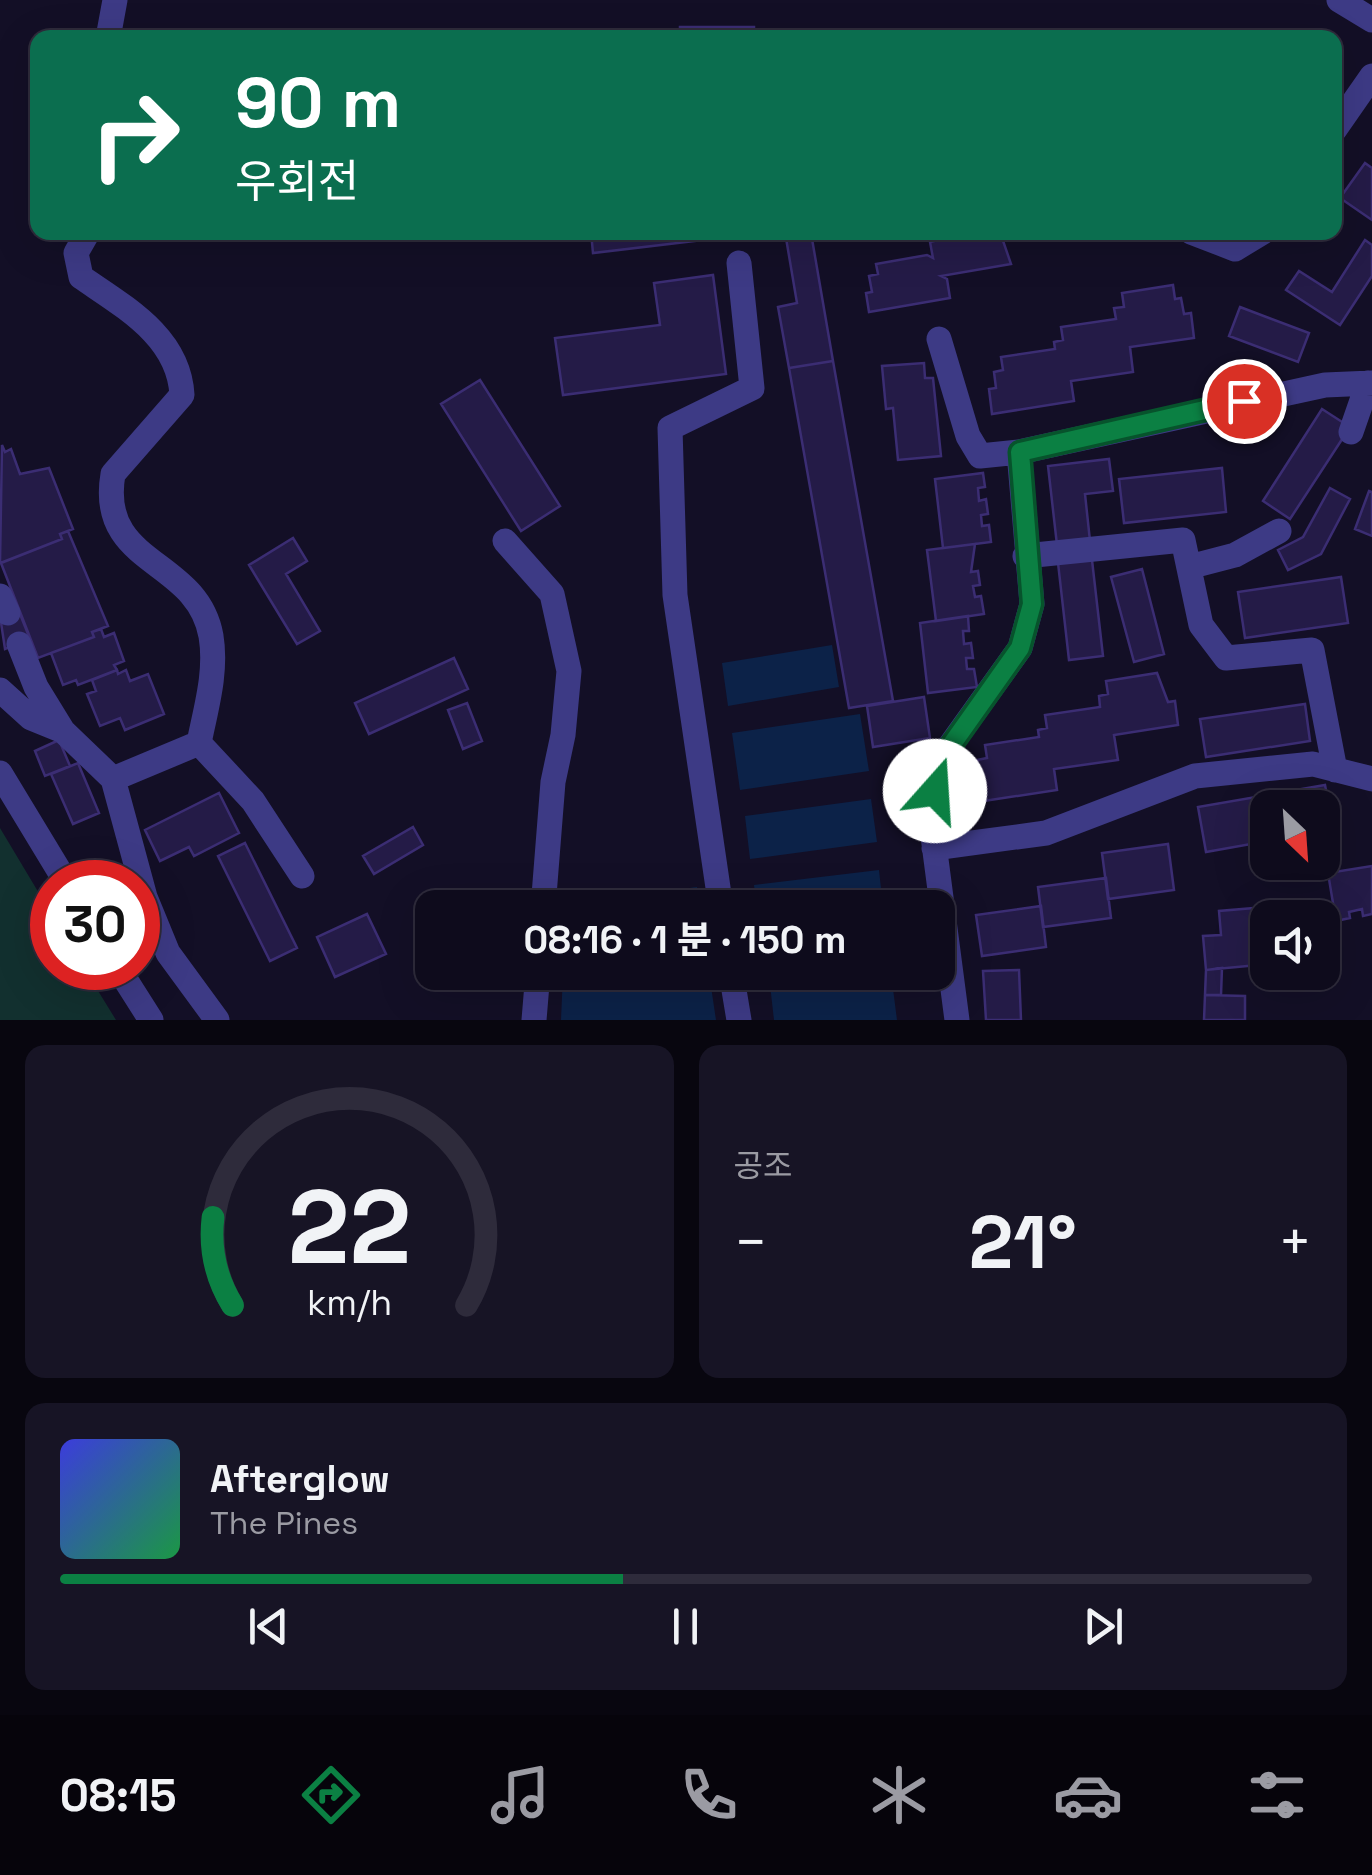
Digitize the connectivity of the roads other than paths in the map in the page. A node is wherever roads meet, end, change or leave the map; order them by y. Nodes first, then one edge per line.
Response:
1 (115, 0) edge
2 (1340, 0) edge
3 (1372, 20) edge
4 (109, 30) edge
5 (1372, 76) edge
6 (1342, 119) edge
7 (83, 240) edge
8 (1211, 240) edge
9 (1251, 240) edge
10 (739, 263) dead end
11 (939, 340) dead end
12 (1370, 383) edge
13 (1350, 432) dead end
14 (1020, 452) junction
15 (1279, 532) dead end
16 (505, 541) dead end
17 (1025, 556) junction
18 (1189, 568) junction
19 (19, 644) dead end
20 (0, 690) edge
21 (63, 731) junction
22 (199, 744) junction
23 (1335, 770) junction
24 (0, 773) edge
25 (113, 778) junction
26 (1372, 779) edge
27 (934, 848) junction
28 (53, 860) edge
29 (302, 876) dead end
30 (544, 890) edge
31 (718, 890) edge
32 (132, 990) edge
33 (536, 990) edge
34 (734, 990) edge
35 (151, 1020) edge
36 (217, 1020) edge
37 (534, 1020) edge
38 (739, 1020) edge
39 (956, 1020) edge

1 - 4 street
2 - 3 street
5 - 6 street
7 - 22 street
8 - 9 street
10 - 31 street
11 - 14 street
12 - 13 street
12 - 14 street
14 - 17 street
15 - 18 street
16 - 30 street
17 - 18 street
17 - 27 street
18 - 23 street
19 - 21 street
20 - 21 street
21 - 25 street
22 - 25 street
22 - 29 street
23 - 26 street
23 - 27 street
24 - 28 street
25 - 36 street
27 - 39 street
32 - 35 street
33 - 37 street
34 - 38 street

